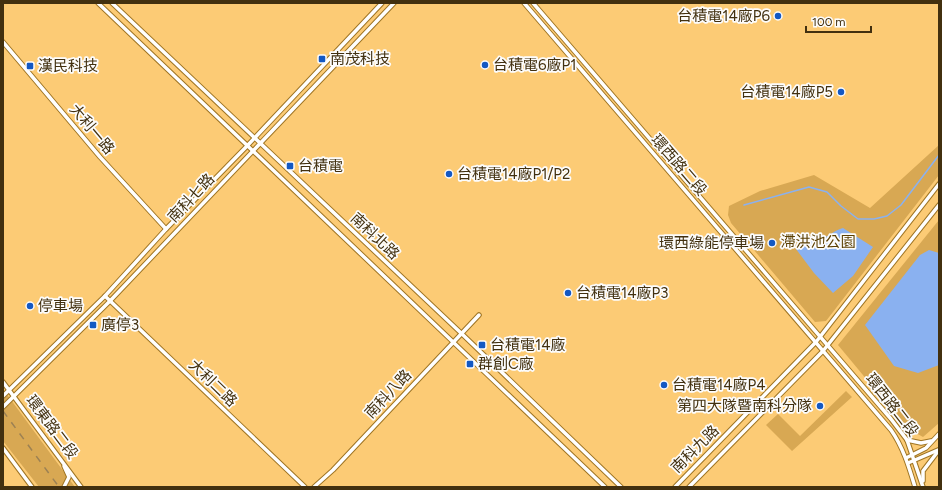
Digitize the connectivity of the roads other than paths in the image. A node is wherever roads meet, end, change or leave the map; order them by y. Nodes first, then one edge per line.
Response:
1 (98, 3) edge
2 (112, 3) edge
3 (382, 3) edge
4 (394, 3) edge
5 (524, 3) edge
6 (533, 3) edge
7 (3, 42) edge
8 (254, 139) junction
9 (259, 144) junction
10 (247, 146) junction
11 (252, 151) junction
12 (939, 184) edge
13 (939, 205) edge
14 (166, 228) junction
15 (105, 296) junction
16 (110, 300) junction
17 (479, 315) dead end
18 (461, 333) junction
19 (820, 336) junction
20 (453, 342) junction
21 (816, 342) junction
22 (828, 345) junction
23 (824, 351) junction
24 (3, 382) edge
25 (9, 390) junction
26 (3, 396) edge
27 (14, 396) junction
28 (3, 407) edge
29 (939, 434) edge
30 (907, 440) junction
31 (934, 440) junction
32 (3, 448) edge
33 (939, 450) edge
34 (912, 455) junction
35 (906, 458) junction
36 (61, 459) junction
37 (915, 460) junction
38 (908, 463) junction
39 (33, 486) edge
40 (923, 486) edge
41 (64, 487) edge
42 (81, 487) edge
43 (305, 487) edge
44 (314, 487) edge
45 (605, 487) edge
46 (620, 487) edge
47 (675, 487) edge
48 (689, 487) edge
49 (915, 487) edge

1 - 10 street, 南科北路
2 - 8 street, 南科北路
3 - 8 street, 南科七路
4 - 9 street, 南科七路
5 - 21 street, 環西路二段
6 - 19 street, 環西路二段
7 - 14 street, 大利一路
8 - 9 street, 南科北路
8 - 10 street, 南科七路
9 - 11 street, 南科七路
9 - 18 street, 南科北路
10 - 11 street, 南科北路
10 - 14 street, 南科七路
11 - 16 street, 南科七路
11 - 20 street, 南科北路
12 - 19 street
13 - 22 street
14 - 15 street, 南科七路
15 - 16 street, 大利二路
15 - 25 street, 南科七路
16 - 27 street, 南科七路
16 - 43 street, 大利二路
17 - 18 street, 南科八路
18 - 20 street, 南科八路
18 - 46 street, 南科北路
19 - 21 street, 南科九路
19 - 22 street, 環西路二段
20 - 44 street, 南科八路
20 - 45 street, 南科北路
21 - 23 street, 環西路二段
21 - 47 street, 南科九路
22 - 23 street, 南科九路
22 - 30 street, 環西路二段
23 - 35 street, 環西路二段
23 - 48 street, 南科九路
24 - 25 street, 環東路二段
25 - 26 street, 南科七路
25 - 27 street, 環東路二段
27 - 28 street, 南科七路
27 - 36 street, 環東路二段
29 - 31 street
30 - 31 street
30 - 34 street, 環西路二段
31 - 34 street
32 - 39 street
33 - 37 street
33 - 40 street
34 - 35 street
34 - 37 street, 環西路二段
35 - 38 street, 環西路二段
36 - 41 street
36 - 42 street, 環東路二段
37 - 38 street
37 - 40 street, 環西路二段
38 - 49 street, 環西路二段

